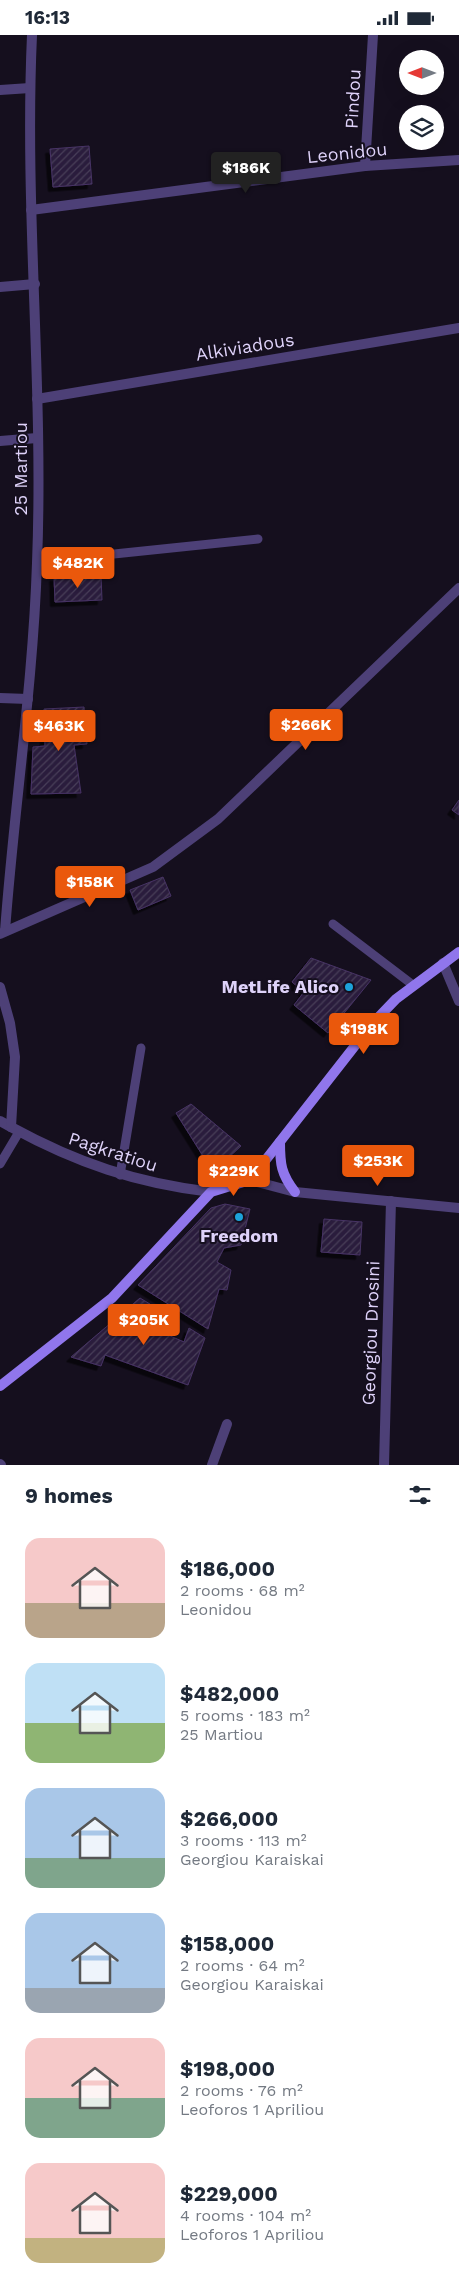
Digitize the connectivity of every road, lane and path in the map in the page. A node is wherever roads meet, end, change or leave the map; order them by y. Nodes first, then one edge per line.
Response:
1 (32, 35) edge
2 (373, 35) edge
3 (30, 88) junction
4 (0, 90) edge
5 (459, 160) edge
6 (365, 166) junction
7 (31, 210) junction
8 (35, 283) junction
9 (0, 287) edge
10 (459, 328) edge
11 (37, 399) junction
12 (37, 438) junction
13 (0, 441) edge
14 (258, 539) dead end
15 (37, 562) junction
16 (459, 588) edge
17 (0, 698) edge
18 (28, 699) junction
19 (332, 924) dead end
20 (3, 932) edge
21 (459, 952) edge
22 (443, 963) junction
23 (413, 985) junction
24 (0, 987) edge
25 (459, 1001) edge
26 (142, 1048) dead end
27 (0, 1121) edge
28 (15, 1129) junction
29 (280, 1142) junction
30 (0, 1164) edge
31 (120, 1175) junction
32 (250, 1180) junction
33 (211, 1192) junction
34 (295, 1192) junction
35 (391, 1201) junction
36 (459, 1208) edge
37 (0, 1386) edge
38 (228, 1424) dead end
39 (212, 1465) edge
40 (384, 1465) edge

1 - 3 street, 25 Martiou
2 - 6 street, Pindou
3 - 4 street
3 - 7 street, 25 Martiou
5 - 6 street, Leonidou
6 - 7 street, Leonidou
7 - 8 street, 25 Martiou
8 - 9 street
8 - 11 street, 25 Martiou
10 - 11 street, Alkiviadous
11 - 12 street, 25 Martiou
12 - 13 street
12 - 15 street, 25 Martiou
14 - 15 lane
15 - 18 street, 25 Martiou
16 - 20 street
17 - 18 street
18 - 20 street, 25 Martiou
19 - 23 lane
21 - 22 main road
22 - 23 main road
22 - 25 street
23 - 29 main road
24 - 28 street
26 - 31 lane
27 - 28 street, Pagkratiou
28 - 30 lane
28 - 31 street, Pagkratiou
29 - 32 main road
29 - 34 main road
31 - 33 street, Pagkratiou
32 - 33 main road
32 - 34 street
33 - 37 main road
34 - 35 street
35 - 36 street
35 - 40 street, Georgiou Drosini
38 - 39 street

